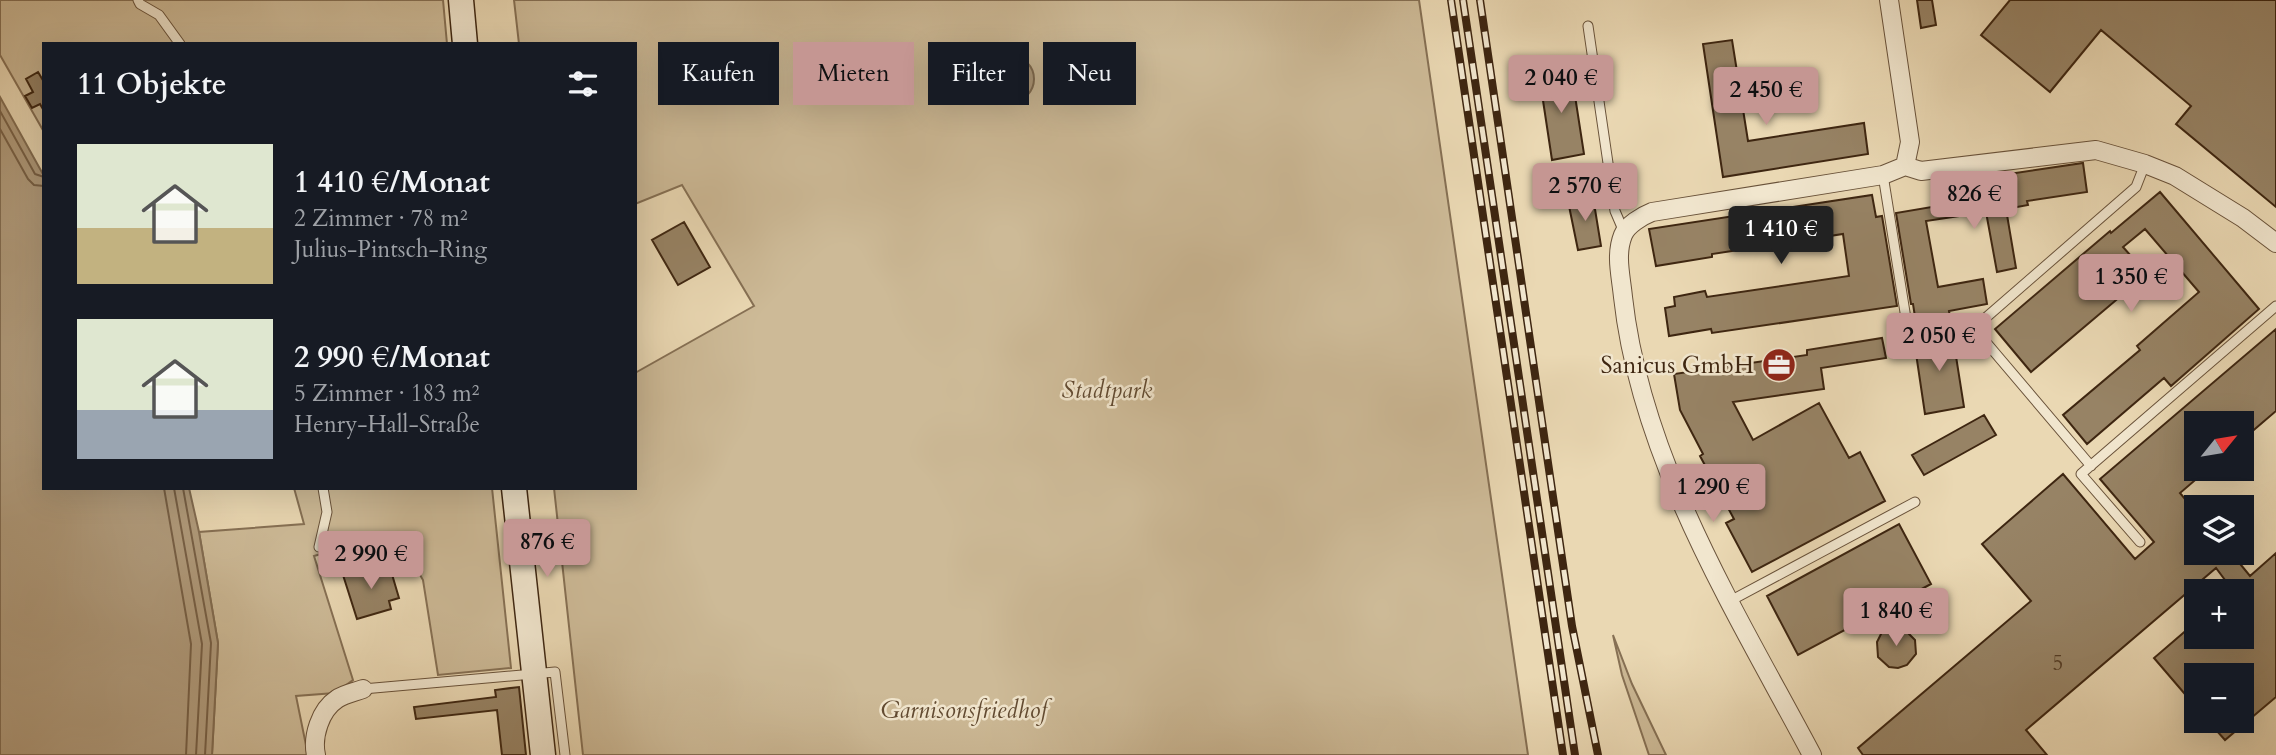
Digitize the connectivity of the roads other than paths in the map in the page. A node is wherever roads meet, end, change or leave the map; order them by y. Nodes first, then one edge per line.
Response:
1 (138, 0) edge
2 (461, 0) edge
3 (1889, 0) edge
4 (1588, 26) dead end
5 (179, 42) edge
6 (466, 42) edge
7 (2145, 164) junction
8 (1905, 166) junction
9 (1883, 175) junction
10 (1624, 232) junction
11 (2276, 243) edge
12 (2276, 306) edge
13 (1974, 328) junction
14 (2091, 466) junction
15 (323, 490) edge
16 (514, 490) edge
17 (1915, 502) dead end
18 (2140, 542) dead end
19 (320, 547) dead end
20 (1730, 601) junction
21 (534, 675) junction
22 (363, 689) joint
23 (316, 755) edge
24 (543, 755) edge
25 (565, 755) edge
26 (1812, 755) edge

1 - 5 lane
2 - 6 main road
3 - 8 street
4 - 10 lane
7 - 8 street
7 - 11 street
7 - 13 lane
8 - 9 street
9 - 10 street
9 - 13 lane
10 - 20 street
12 - 14 lane
13 - 14 lane
14 - 18 lane
15 - 19 lane
16 - 21 main road
17 - 20 lane
20 - 26 street
21 - 22 lane
21 - 24 main road
21 - 25 lane
22 - 23 street

